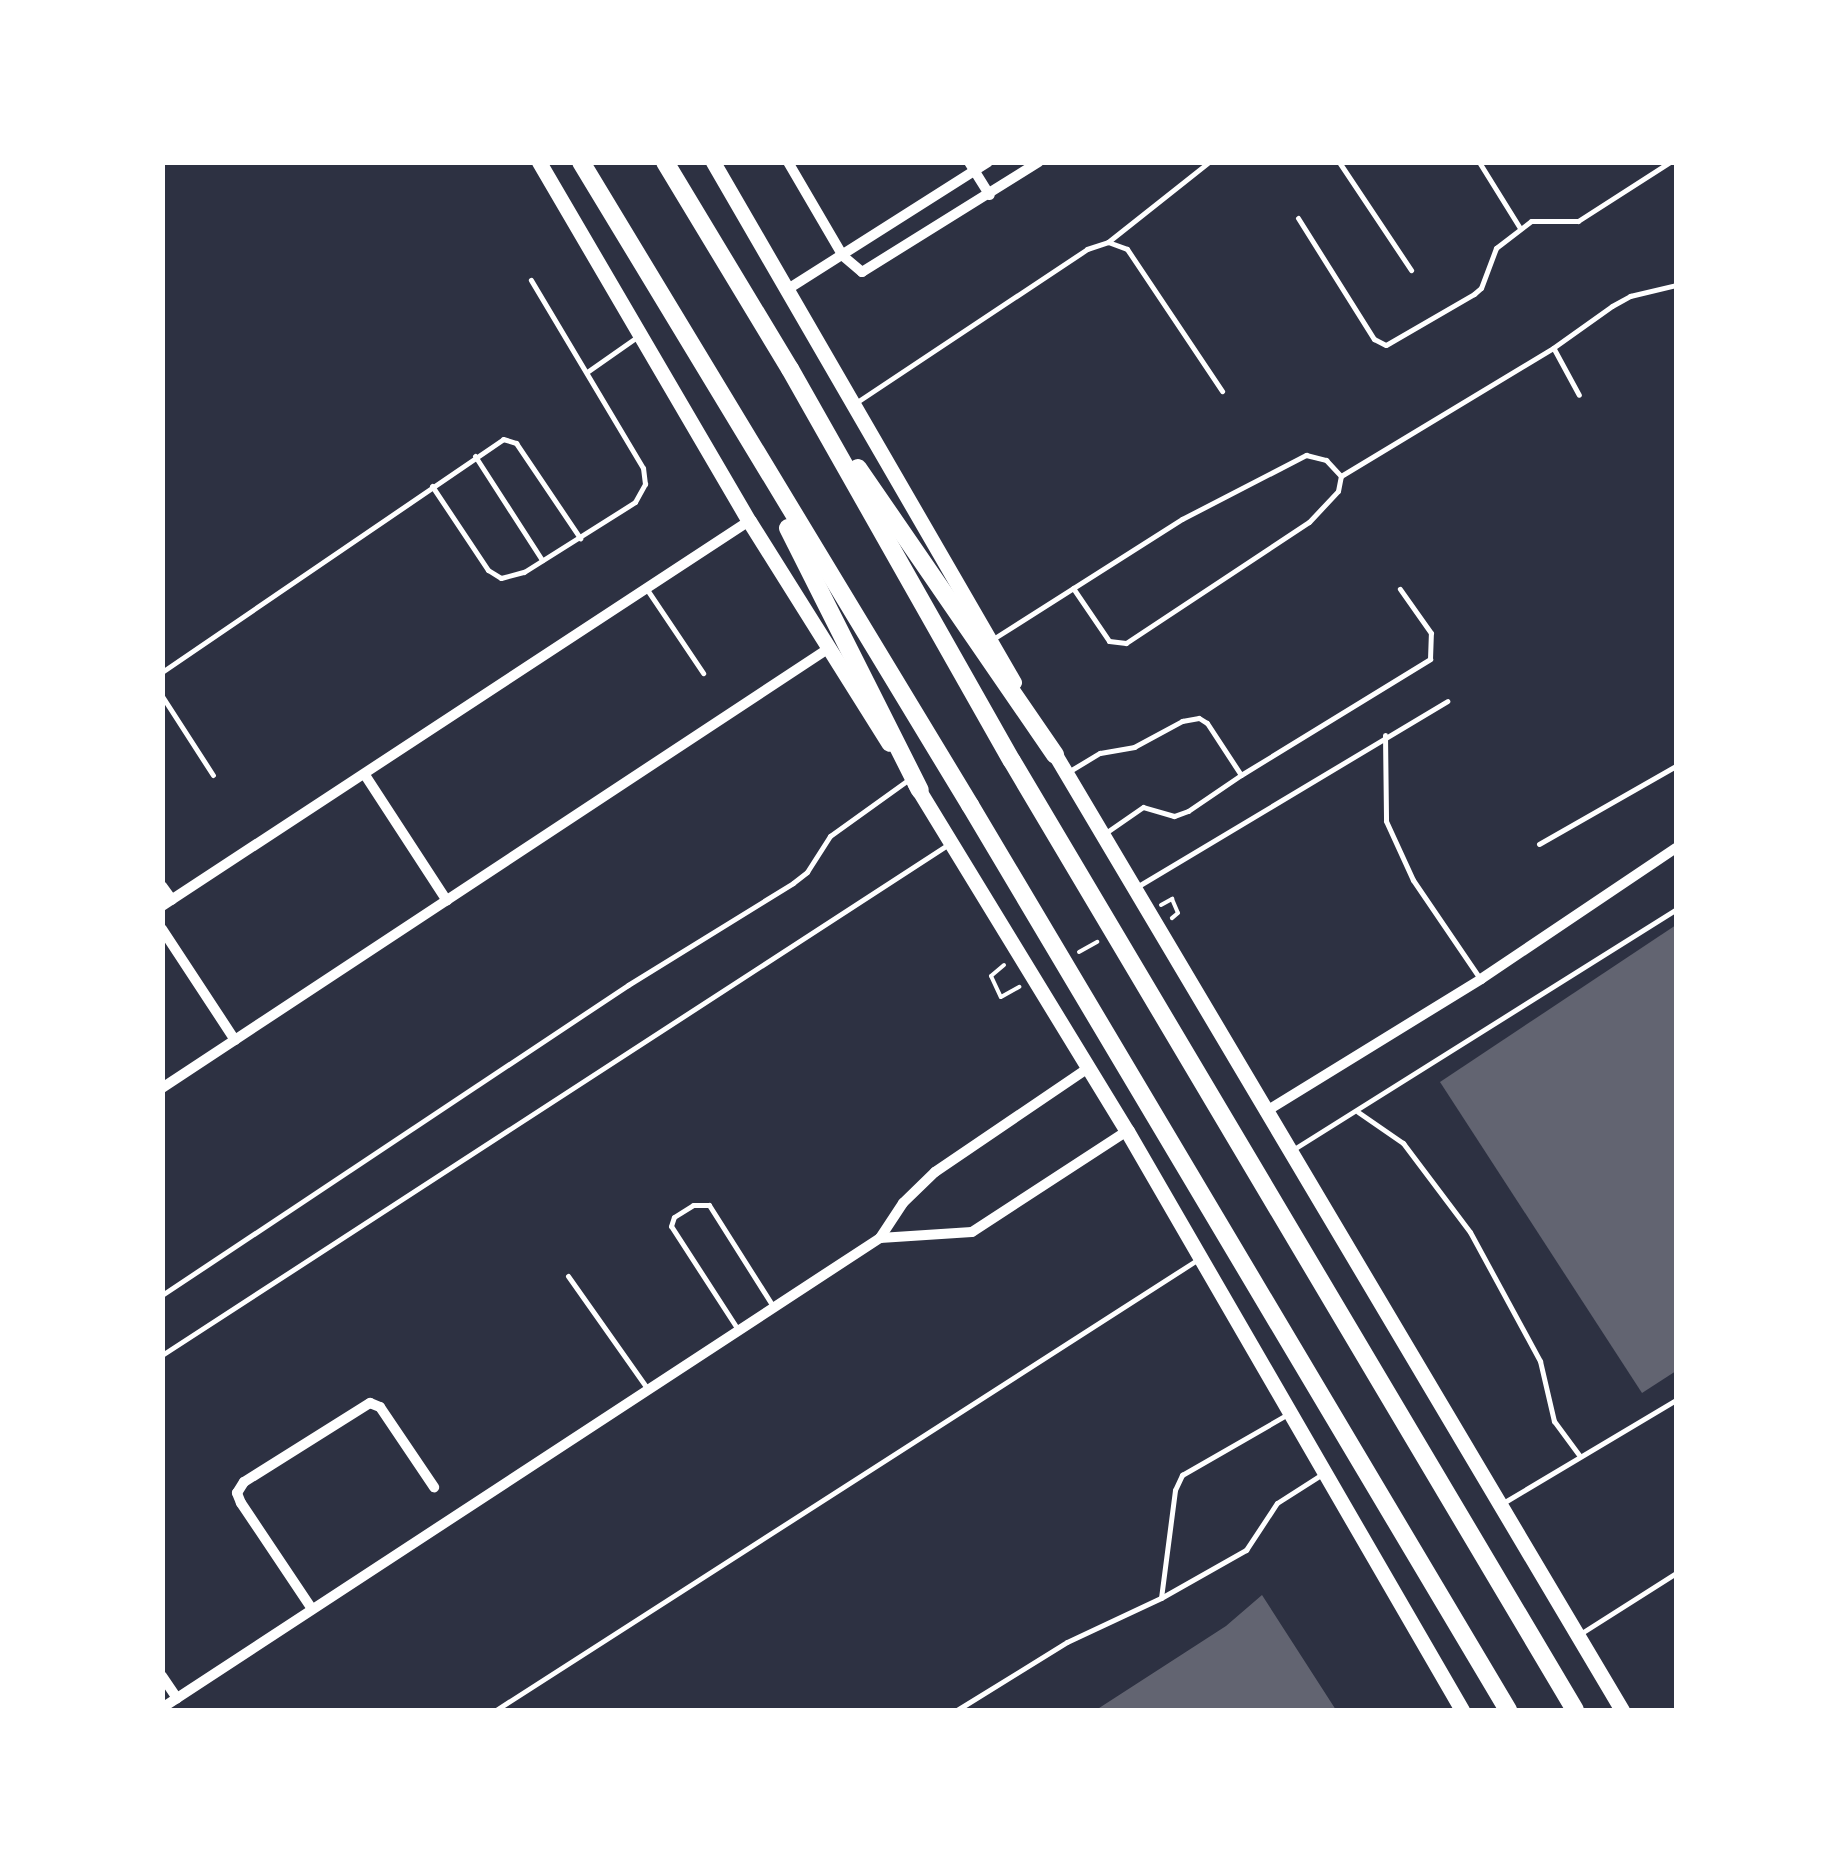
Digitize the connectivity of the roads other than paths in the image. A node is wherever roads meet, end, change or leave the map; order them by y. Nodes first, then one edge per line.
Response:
1 (539, 162) edge
2 (581, 162) edge
3 (665, 162) edge
4 (713, 162) edge
5 (788, 162) edge
6 (988, 162) edge
7 (1039, 162) edge
8 (1209, 162) edge
9 (1339, 162) edge
10 (1479, 162) edge
11 (1670, 162) edge
12 (972, 167) edge
13 (990, 195) junction
14 (1298, 218) dead end
15 (1520, 229) junction
16 (1108, 242) junction
17 (842, 256) junction
18 (1411, 270) dead end
19 (531, 280) dead end
20 (1676, 285) edge
21 (788, 289) junction
22 (640, 336) junction
23 (1553, 348) junction
24 (790, 369) junction
25 (587, 372) junction
26 (1222, 391) dead end
27 (1579, 394) dead end
28 (855, 404) junction
29 (730, 412) junction
30 (475, 456) junction
31 (1341, 476) junction
32 (432, 486) junction
33 (749, 521) junction
34 (580, 538) junction
35 (542, 560) junction
36 (1073, 588) junction
37 (1400, 589) dead end
38 (648, 591) junction
39 (990, 641) junction
40 (829, 648) junction
41 (162, 672) edge
42 (703, 672) dead end
43 (162, 696) edge
44 (1447, 701) dead end
45 (1385, 736) junction
46 (1055, 755) junction
47 (1676, 766) edge
48 (1065, 774) junction
49 (213, 775) dead end
50 (365, 775) junction
51 (1241, 776) junction
52 (915, 784) junction
53 (1102, 835) junction
54 (951, 842) junction
55 (1539, 844) dead end
56 (1676, 848) edge
57 (162, 886) edge
58 (1133, 890) junction
59 (447, 901) junction
60 (168, 903) edge
61 (1676, 909) edge
62 (162, 929) edge
63 (1481, 980) junction
64 (235, 1040) junction
65 (1088, 1068) junction
66 (162, 1088) edge
67 (1265, 1112) junction
68 (1358, 1112) junction
69 (1127, 1132) junction
70 (1290, 1151) junction
71 (880, 1238) junction
72 (1200, 1258) junction
73 (568, 1276) dead end
74 (162, 1295) edge
75 (774, 1308) junction
76 (739, 1330) junction
77 (162, 1355) edge
78 (649, 1390) junction
79 (1676, 1400) edge
80 (1290, 1413) junction
81 (1580, 1454) junction
82 (1326, 1471) junction
83 (434, 1487) dead end
84 (1501, 1504) junction
85 (1676, 1572) edge
86 (1161, 1598) junction
87 (312, 1609) junction
88 (1578, 1636) junction
89 (162, 1676) edge
90 (177, 1698) junction
91 (162, 1708) edge
92 (496, 1710) edge
93 (957, 1710) edge
94 (1462, 1710) edge
95 (1508, 1710) edge
96 (1575, 1710) edge
97 (1622, 1710) edge

1 - 22 main road
2 - 29 highway
3 - 24 highway
4 - 21 main road
5 - 17 street
6 - 12 street
7 - 13 street
8 - 16 lane
9 - 18 lane
10 - 15 lane
11 - 15 lane
12 - 13 street
12 - 17 street
13 - 17 street
14 - 15 lane
16 - 26 lane
16 - 28 lane
17 - 21 street
19 - 25 lane
20 - 23 lane
21 - 28 main road
22 - 25 lane
22 - 33 main road
23 - 27 lane
23 - 31 lane
24 - 46 highway
24 - 96 highway
25 - 34 lane
28 - 39 main road
29 - 52 highway
29 - 95 highway
30 - 32 lane
30 - 34 lane
30 - 35 lane
31 - 36 lane
31 - 36 lane
32 - 35 lane
32 - 41 lane
33 - 38 street
33 - 40 main road
34 - 35 lane
36 - 39 lane
37 - 51 lane
38 - 42 lane
38 - 50 street
39 - 46 main road
40 - 52 main road
40 - 59 street
43 - 49 lane
44 - 45 lane
45 - 58 lane
45 - 63 lane
46 - 48 main road
47 - 55 lane
48 - 51 lane
48 - 53 main road
50 - 59 street
50 - 60 street
51 - 53 lane
52 - 54 main road
52 - 74 lane
53 - 58 main road
54 - 65 main road
54 - 77 lane
56 - 63 street
57 - 60 street
58 - 67 main road
59 - 64 street
61 - 68 lane
62 - 64 street
63 - 67 street
64 - 66 street
65 - 69 main road
65 - 71 street
67 - 70 main road
68 - 70 lane
68 - 81 lane
69 - 71 street
69 - 72 main road
70 - 84 main road
71 - 75 street
72 - 80 main road
72 - 92 lane
73 - 78 lane
75 - 76 street
75 - 76 lane
76 - 78 street
78 - 87 street
79 - 81 lane
80 - 82 main road
80 - 86 lane
81 - 84 lane
82 - 86 lane
82 - 94 main road
83 - 87 street
84 - 88 main road
85 - 88 lane
86 - 93 lane
87 - 90 street
88 - 97 main road
89 - 90 street
90 - 91 street

